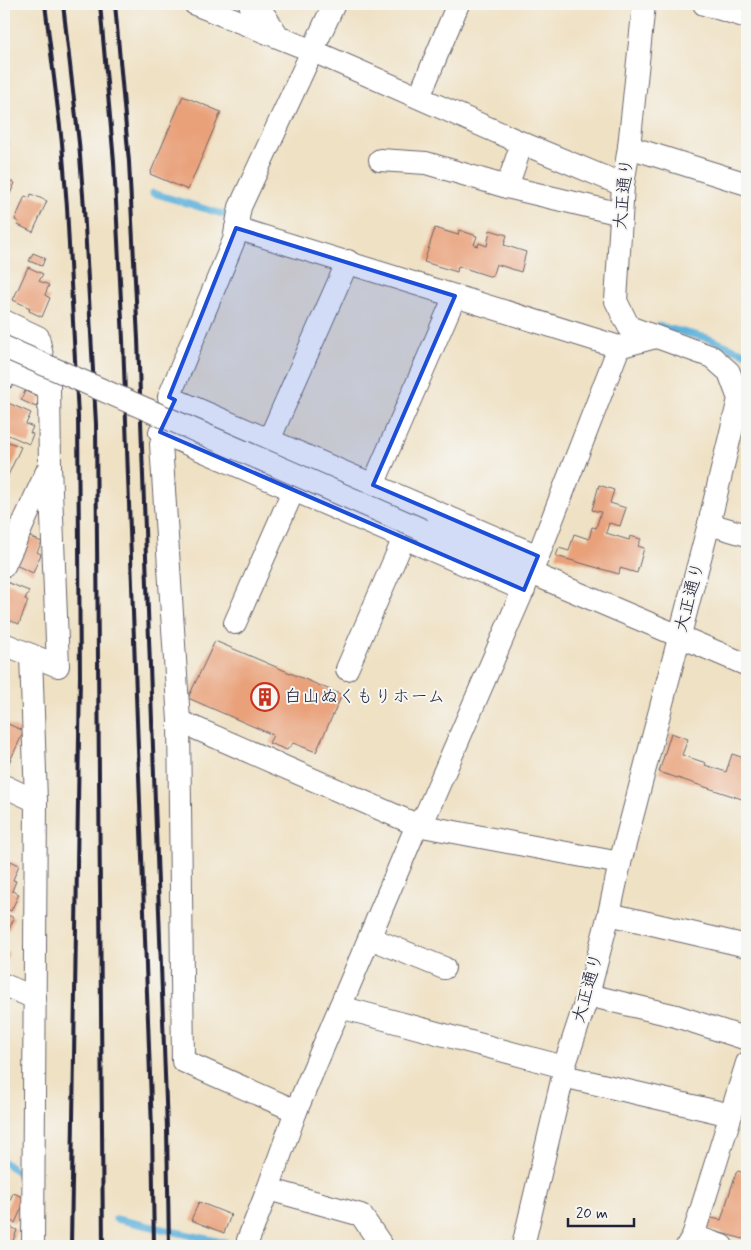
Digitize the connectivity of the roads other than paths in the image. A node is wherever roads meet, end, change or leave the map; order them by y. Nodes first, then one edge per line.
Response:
1 (195, 4) edge
2 (250, 4) edge
3 (334, 4) edge
4 (458, 4) edge
5 (644, 4) edge
6 (704, 4) edge
7 (747, 17) edge
8 (279, 37) junction
9 (313, 50) junction
10 (419, 97) junction
11 (522, 143) junction
12 (629, 147) junction
13 (380, 160) dead end
14 (747, 184) edge
15 (623, 185) junction
16 (507, 188) junction
17 (621, 214) junction
18 (237, 222) junction
19 (348, 261) junction
20 (455, 296) junction
21 (13, 325) edge
22 (656, 337) junction
23 (4, 347) edge
24 (620, 347) junction
25 (5, 373) edge
26 (49, 388) junction
27 (175, 400) junction
28 (270, 440) junction
29 (162, 444) dead end
30 (50, 466) junction
31 (330, 466) junction
32 (373, 485) junction
33 (294, 491) junction
34 (315, 500) junction
35 (709, 524) junction
36 (414, 534) junction
37 (747, 536) edge
38 (4, 566) edge
39 (531, 573) junction
40 (235, 623) dead end
41 (680, 636) junction
42 (4, 644) edge
43 (31, 655) junction
44 (747, 665) edge
45 (347, 669) dead end
46 (179, 721) junction
47 (4, 786) edge
48 (36, 801) junction
49 (417, 825) junction
50 (620, 863) junction
51 (609, 914) junction
52 (370, 938) junction
53 (747, 946) edge
54 (444, 968) dead end
55 (4, 985) edge
56 (588, 995) junction
57 (35, 998) junction
58 (340, 1007) junction
59 (747, 1039) edge
60 (747, 1063) edge
61 (564, 1071) junction
62 (296, 1111) junction
63 (731, 1115) junction
64 (268, 1189) junction
65 (248, 1240) dead end
66 (690, 1241) edge
67 (33, 1246) edge
68 (382, 1246) edge
69 (523, 1246) edge
70 (722, 1246) edge

1 - 8 street
2 - 8 street
3 - 9 street
4 - 10 street
5 - 12 street, 大正通り
6 - 7 street
8 - 9 street
9 - 10 street
9 - 18 street
10 - 11 street
11 - 15 street
11 - 16 street
12 - 14 street
12 - 15 street, 大正通り
13 - 16 street
15 - 17 street, 大正通り
16 - 17 street
17 - 22 street, 大正通り
18 - 19 street
18 - 27 street
19 - 20 street
19 - 28 street
20 - 24 street
20 - 32 street
21 - 25 street
21 - 26 street
22 - 24 street
22 - 35 street, 大正通り
23 - 36 street, bridge
24 - 39 street
25 - 26 street
26 - 30 street
27 - 28 street
27 - 33 street
28 - 31 street
29 - 46 street
30 - 38 street
30 - 43 street
31 - 32 street
31 - 34 street
32 - 39 street
33 - 34 street
33 - 40 street
34 - 36 street
35 - 37 street
35 - 41 street, 大正通り
36 - 39 street
36 - 45 street
39 - 41 street
39 - 49 street
41 - 44 street
41 - 50 street, 大正通り
42 - 43 street
43 - 48 street
46 - 49 street
46 - 62 street
47 - 48 street
48 - 57 street
49 - 50 street
49 - 52 street
50 - 51 street, 大正通り
51 - 53 street
51 - 56 street, 大正通り
52 - 54 street
52 - 58 street
55 - 57 street
56 - 59 street
56 - 61 street, 大正通り
57 - 67 street
58 - 61 street
58 - 62 street
60 - 63 street
61 - 63 street
61 - 69 street, 大正通り
62 - 64 street
63 - 66 street
64 - 65 street
64 - 68 street
66 - 70 street

